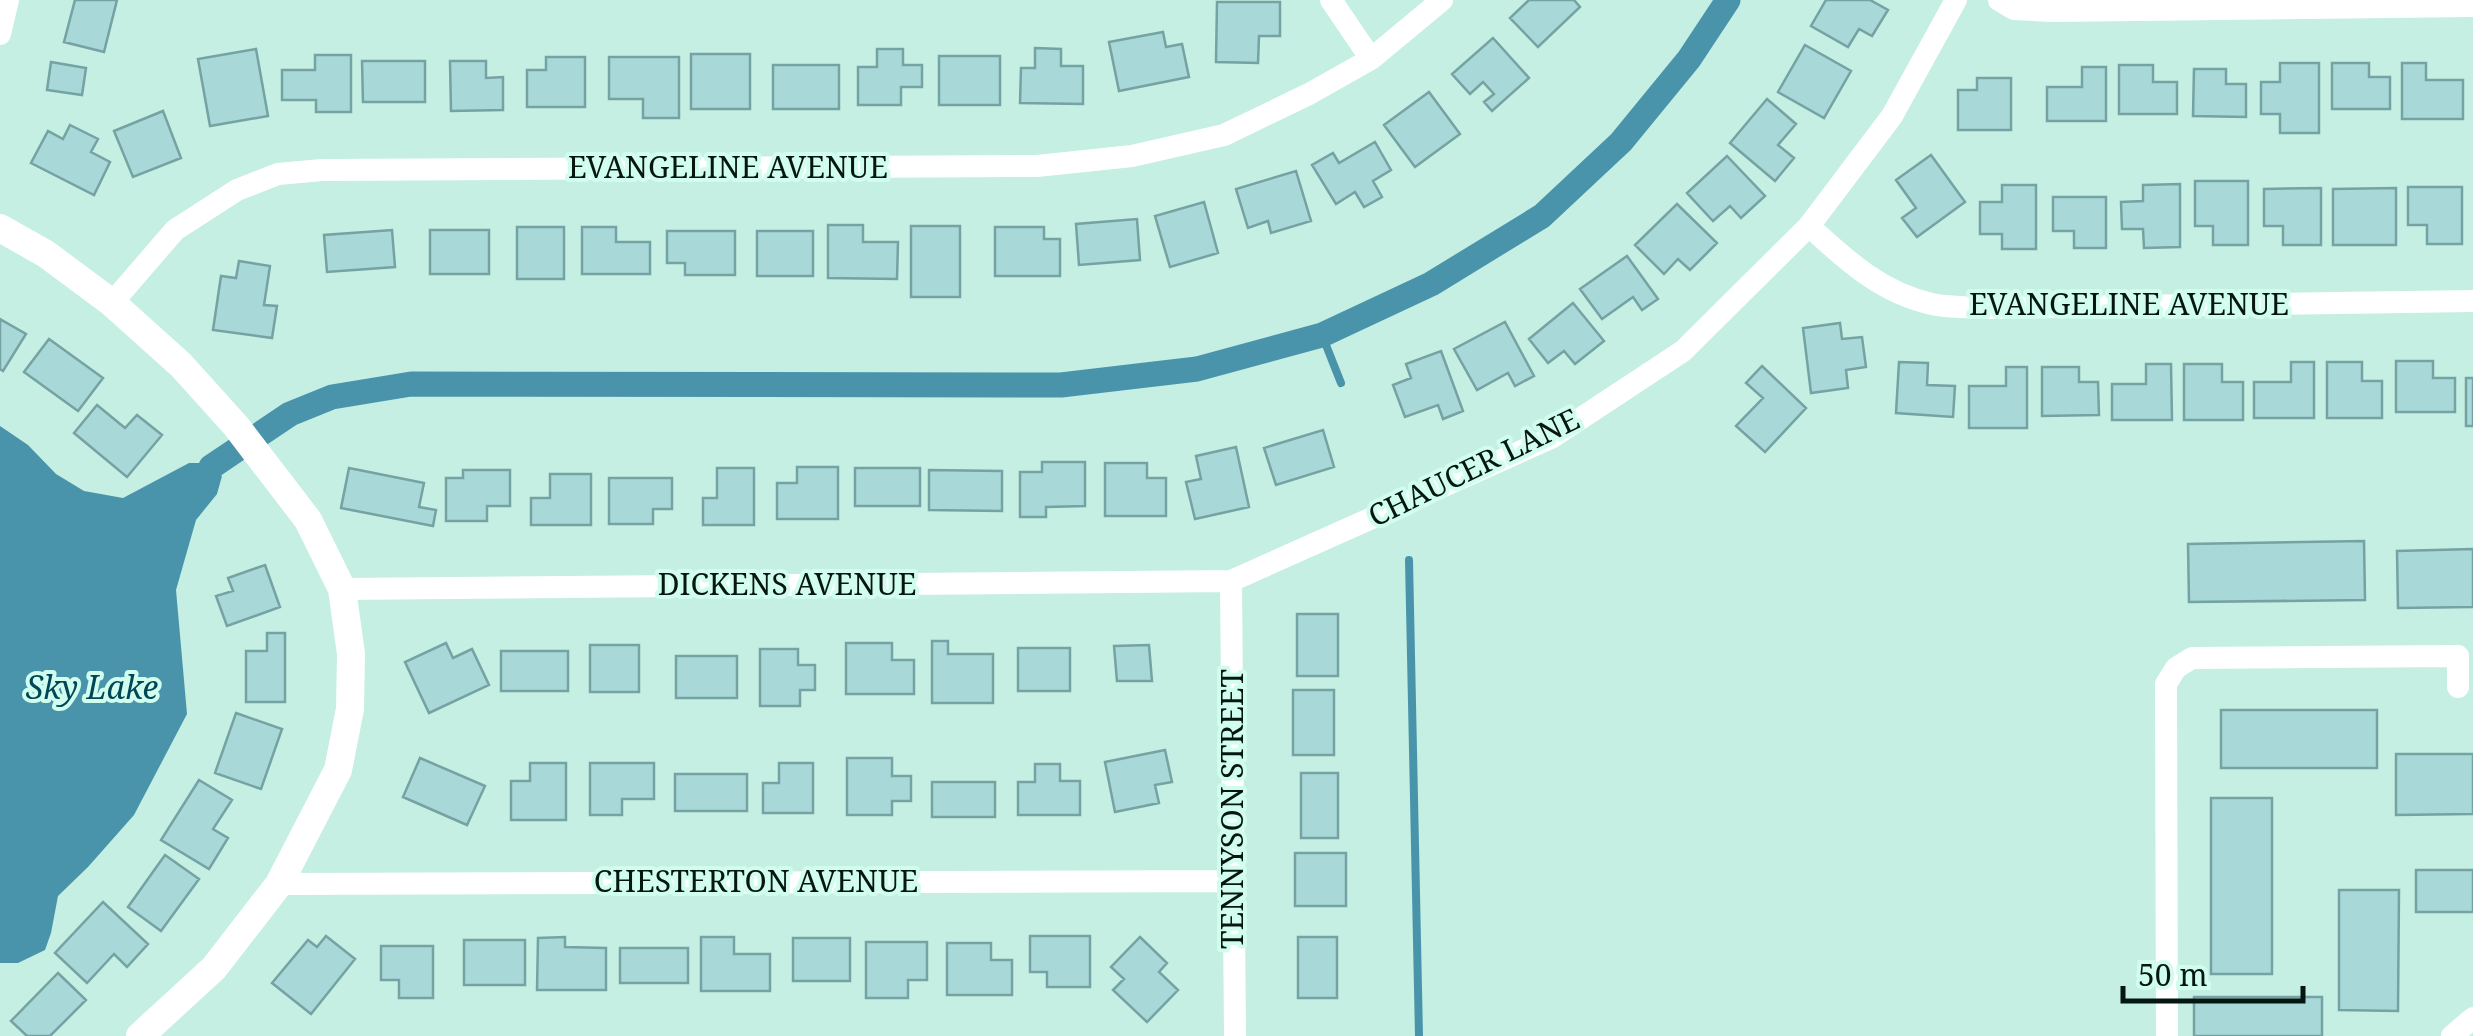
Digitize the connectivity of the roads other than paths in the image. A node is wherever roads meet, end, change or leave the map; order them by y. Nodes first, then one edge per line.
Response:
1 (8, 0) edge
2 (1331, 0) edge
3 (1442, 0) edge
4 (1956, 0) edge
5 (1999, 0) edge
6 (2473, 6) edge
7 (0, 34) edge
8 (1371, 60) junction
9 (1809, 226) junction
10 (0, 228) edge
11 (112, 302) junction
12 (2473, 302) edge
13 (1232, 582) junction
14 (342, 588) junction
15 (2458, 687) dead end
16 (1232, 880) junction
17 (279, 884) junction
18 (2473, 1018) edge
19 (140, 1036) edge
20 (1235, 1036) edge
21 (2166, 1036) edge
22 (2452, 1036) edge

1 - 7 street
2 - 8 street
3 - 8 street, EVANGELINE AVENUE
4 - 9 street, CHAUCER LANE
5 - 6 street
8 - 11 street, EVANGELINE AVENUE
9 - 12 street, EVANGELINE AVENUE
9 - 13 street, CHAUCER LANE
10 - 11 street
11 - 14 street
13 - 14 street, DICKENS AVENUE
13 - 16 street, TENNYSON STREET
14 - 17 street
15 - 21 street
16 - 17 street, CHESTERTON AVENUE
16 - 20 street, TENNYSON STREET
17 - 19 street
18 - 22 street

